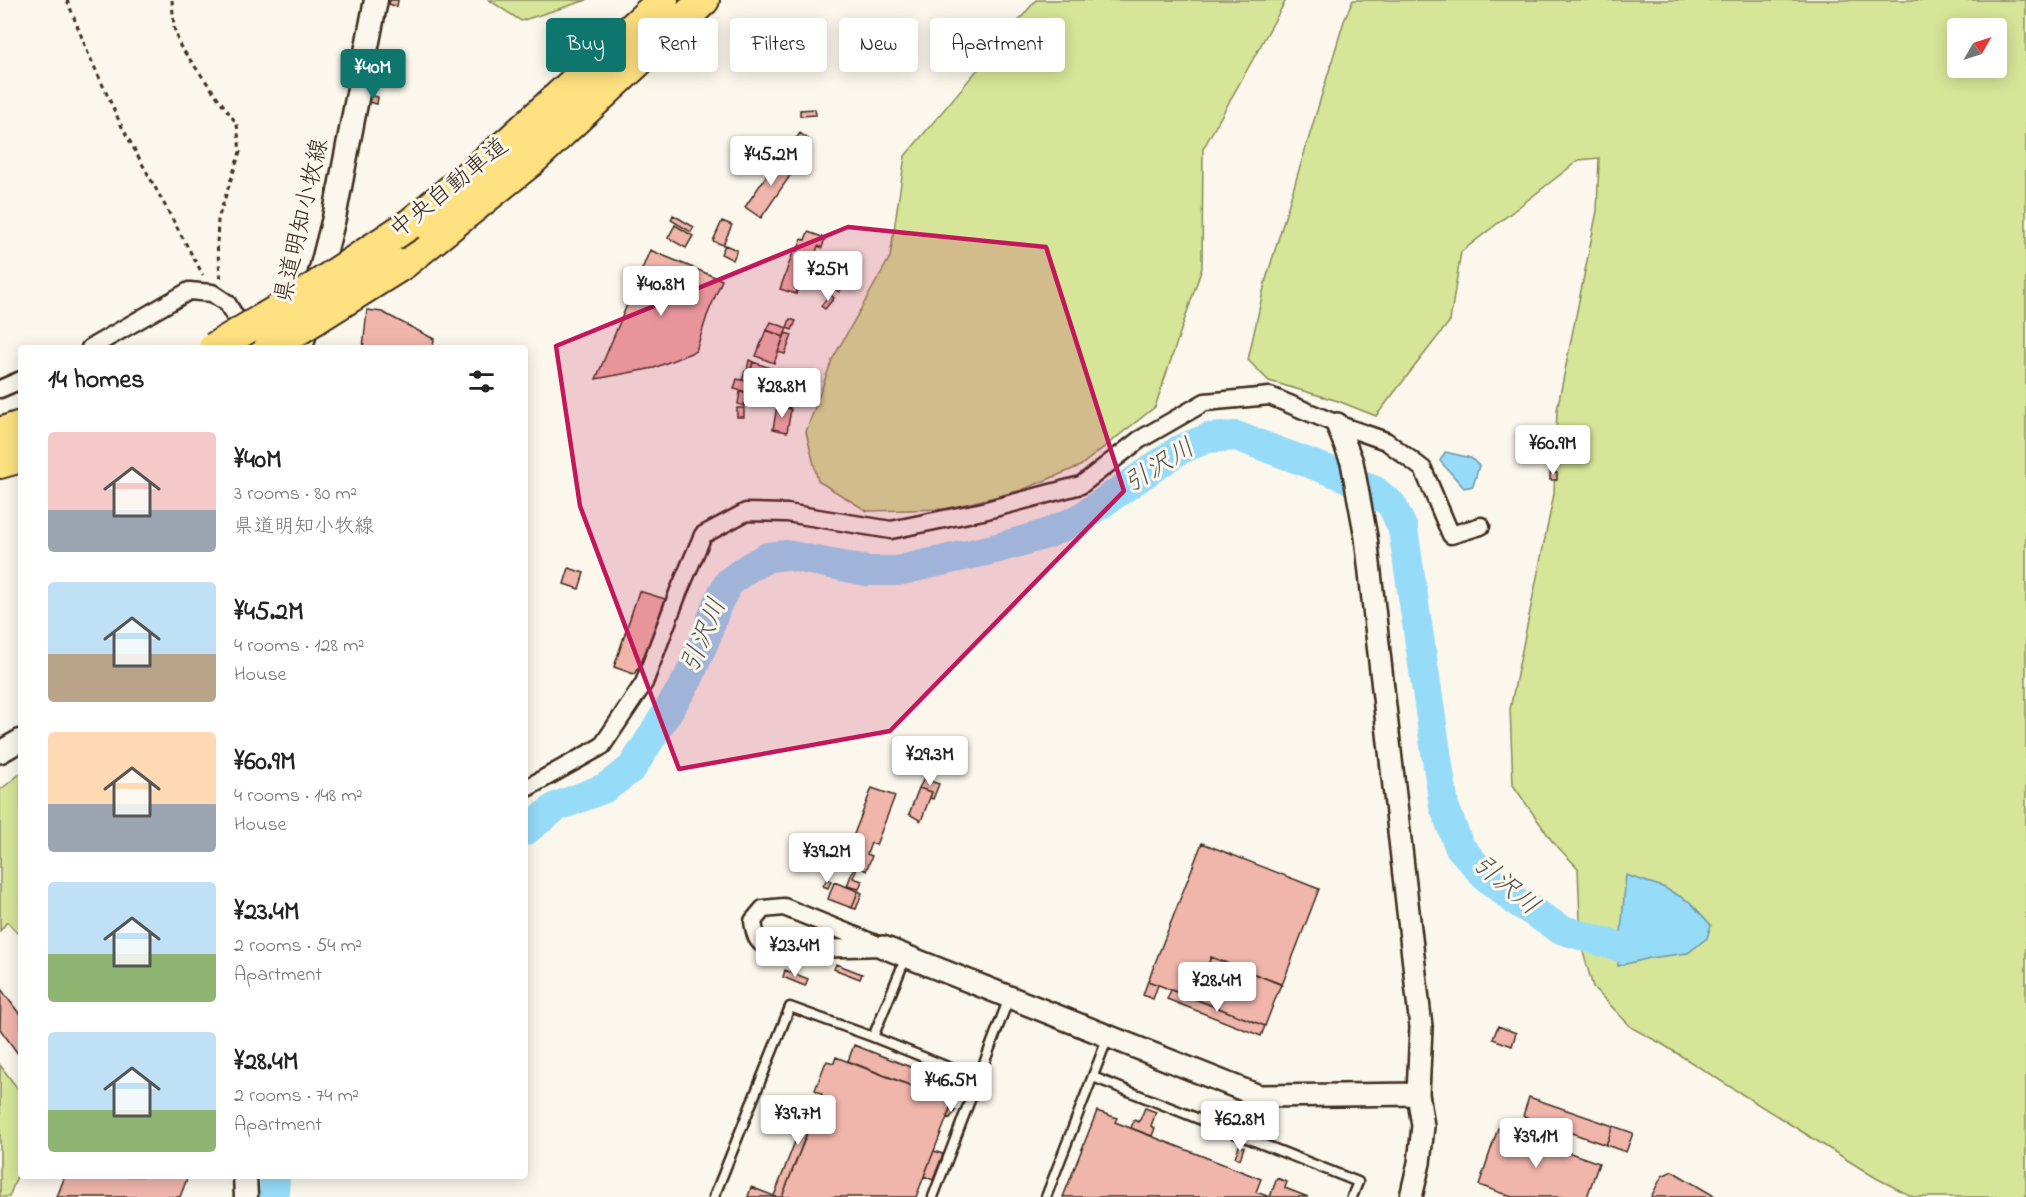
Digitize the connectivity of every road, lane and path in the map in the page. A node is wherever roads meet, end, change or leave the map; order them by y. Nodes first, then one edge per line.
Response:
1 (67, 0) edge
2 (172, 0) edge
3 (376, 0) edge
4 (663, 0) edge
5 (704, 0) edge
6 (212, 292) junction
7 (227, 303) junction
8 (95, 345) edge
9 (219, 345) edge
10 (252, 345) edge
11 (274, 345) edge
12 (302, 345) edge
13 (18, 381) edge
14 (0, 389) edge
15 (1337, 424) junction
16 (18, 427) edge
17 (0, 433) edge
18 (18, 458) edge
19 (0, 463) edge
20 (1481, 525) dead end
21 (18, 742) edge
22 (0, 752) edge
23 (528, 787) edge
24 (883, 947) junction
25 (906, 956) junction
26 (1010, 998) junction
27 (1108, 1036) junction
28 (873, 1037) junction
29 (1093, 1077) junction
30 (978, 1080) junction
31 (1418, 1094) junction
32 (245, 1179) edge
33 (246, 1197) edge
34 (714, 1197) edge
35 (933, 1197) edge
36 (1046, 1197) edge
37 (1352, 1197) edge
38 (1411, 1197) edge

1 - 6 path
2 - 7 path
3 - 12 main road, 県道明知小牧線
4 - 9 highway, 中央自動車道, bridge
5 - 11 highway, 中央自動車道, bridge
6 - 7 street
6 - 8 street
7 - 10 street
13 - 14 street
15 - 20 street
15 - 23 street
15 - 31 street
16 - 17 highway
18 - 19 highway
21 - 22 street
24 - 24 street
24 - 25 street
25 - 26 street
25 - 28 lane
26 - 27 street
26 - 30 lane
27 - 29 lane
27 - 31 street
28 - 30 lane
28 - 34 lane
29 - 36 lane
29 - 37 lane
30 - 35 lane
31 - 38 street
32 - 33 main road

